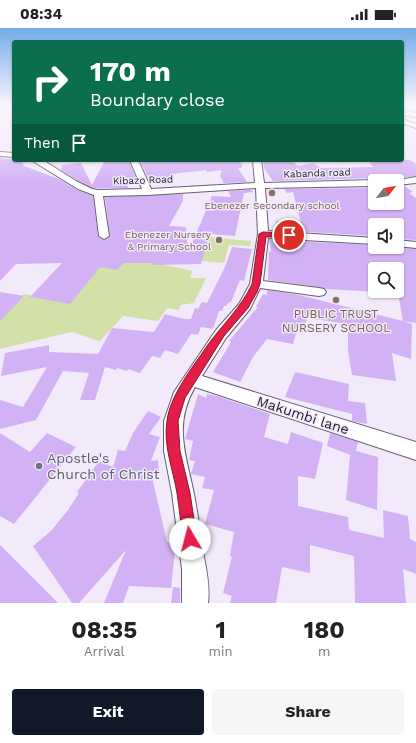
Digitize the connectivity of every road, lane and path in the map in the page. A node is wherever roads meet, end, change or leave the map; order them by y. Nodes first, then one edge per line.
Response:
1 (0, 154) edge
2 (12, 155) edge
3 (39, 162) edge
4 (135, 162) edge
5 (257, 162) edge
6 (416, 180) edge
7 (404, 181) edge
8 (368, 182) edge
9 (260, 186) junction
10 (148, 192) junction
11 (98, 193) junction
12 (263, 234) junction
13 (104, 236) dead end
14 (368, 241) edge
15 (404, 244) edge
16 (416, 245) edge
17 (256, 284) junction
18 (319, 292) dead end
19 (191, 379) junction
20 (416, 450) edge
21 (194, 603) edge

1 - 2 street
3 - 11 street, Kibazo Road
4 - 10 street
5 - 9 street
6 - 7 street
8 - 9 street, Kabanda road
9 - 10 street, Kibazo Road
9 - 12 street
10 - 11 street, Kibazo Road
11 - 13 street
12 - 14 street
12 - 17 street
15 - 16 street
17 - 18 street
17 - 19 street
19 - 20 street, Makumbi lane
19 - 21 street

